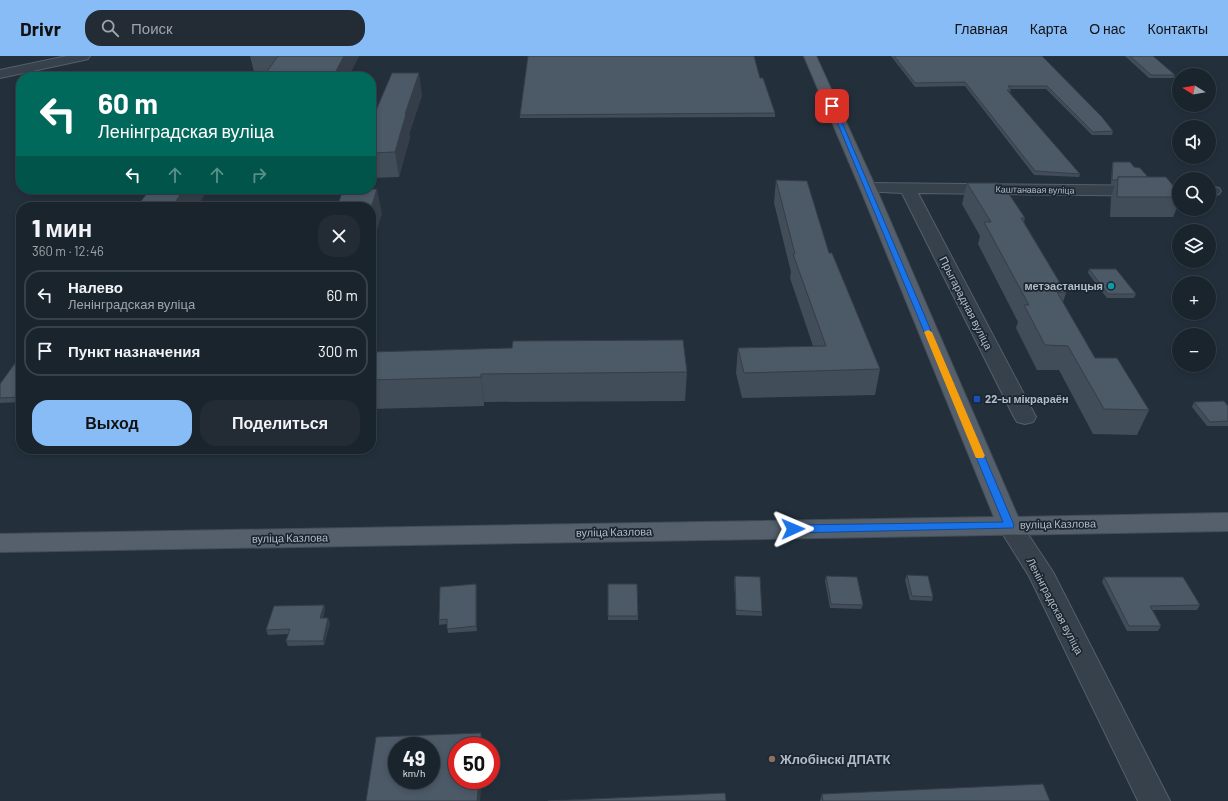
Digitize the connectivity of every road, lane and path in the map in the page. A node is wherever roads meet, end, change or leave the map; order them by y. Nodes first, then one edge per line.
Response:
1 (54, 56) edge
2 (84, 56) edge
3 (810, 56) edge
4 (0, 67) edge
5 (0, 74) edge
6 (868, 188) junction
7 (908, 188) junction
8 (1172, 191) edge
9 (1025, 418) dead end
10 (1228, 522) edge
11 (1009, 525) junction
12 (0, 543) edge
13 (1154, 801) edge

1 - 4 street
2 - 5 street
3 - 6 main road, Ленінградская вуліца
6 - 7 street, Каштанавая вуліца
6 - 11 main road, Ленінградская вуліца
7 - 8 street, Каштанавая вуліца
7 - 9 street, Прыгарадная вуліца
10 - 11 main road, вуліца Казлова
11 - 12 main road, вуліца Казлова
11 - 13 street, Ленінградская вуліца

